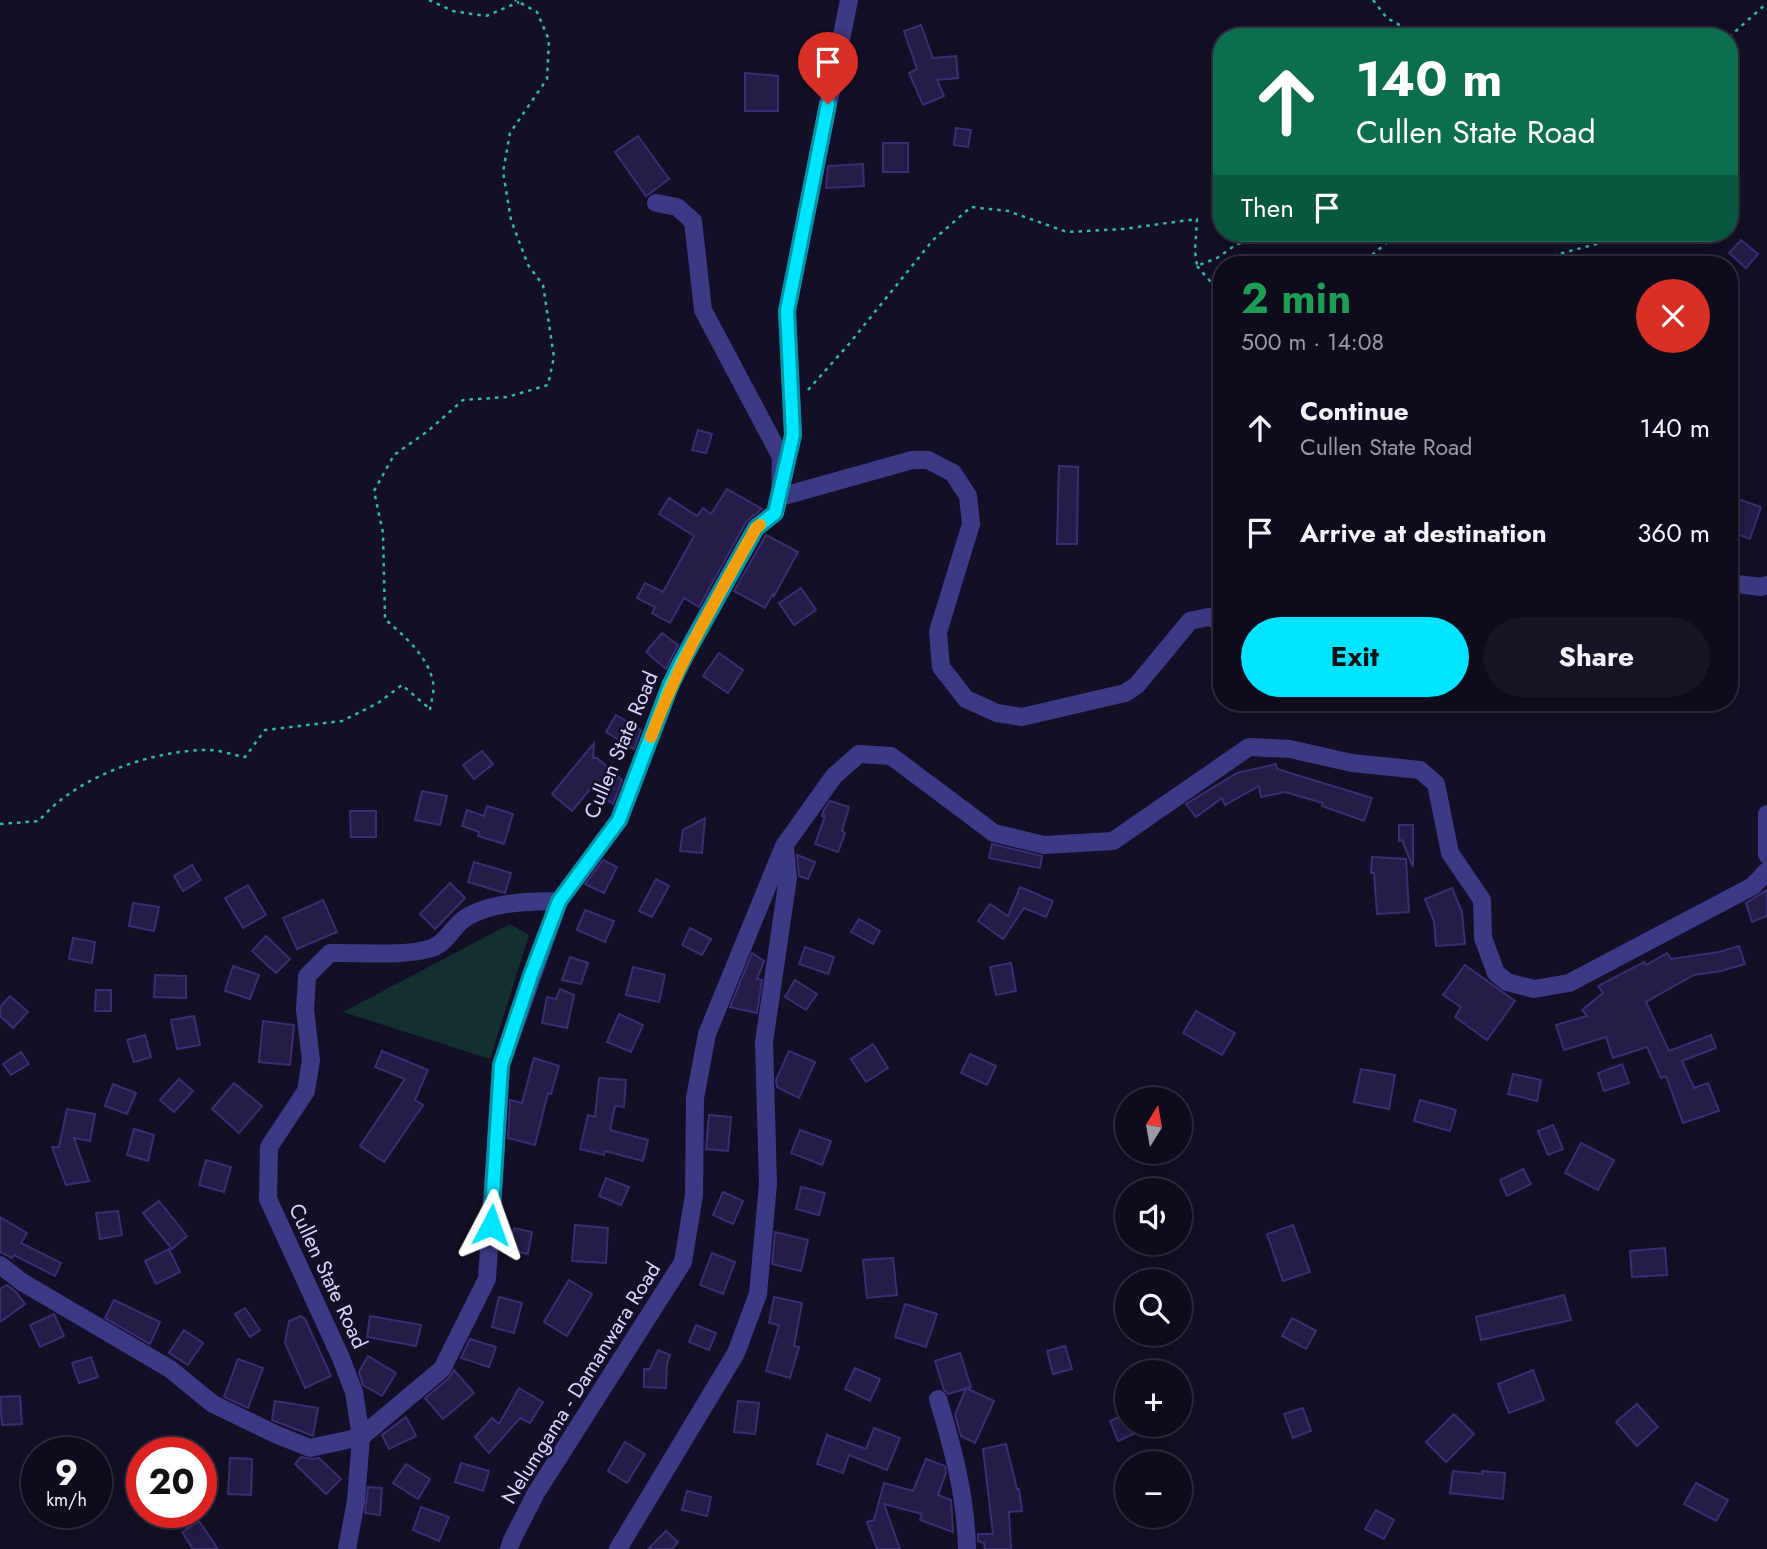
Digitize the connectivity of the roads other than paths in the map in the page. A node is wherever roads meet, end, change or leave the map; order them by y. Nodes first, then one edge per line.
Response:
1 (849, 0) edge
2 (656, 203) dead end
3 (780, 497) junction
4 (1738, 584) edge
5 (1767, 585) edge
6 (1213, 618) edge
7 (1767, 814) edge
8 (785, 846) junction
9 (1767, 855) edge
10 (1767, 871) edge
11 (559, 901) junction
12 (0, 1265) edge
13 (938, 1399) dead end
14 (361, 1437) junction
15 (347, 1549) edge
16 (509, 1549) edge
17 (618, 1549) edge
18 (967, 1549) edge

1 - 3 street, Cullen State Road
2 - 3 street
3 - 6 street
3 - 11 street, Cullen State Road
4 - 5 street
7 - 9 street
8 - 10 street, Nelumgama - Damanwara Road
8 - 16 street, Nelumgama - Damanwara Road
8 - 17 street
11 - 14 street
11 - 14 street, Cullen State Road
12 - 14 street
13 - 18 street
14 - 15 street, Cullen State Road

